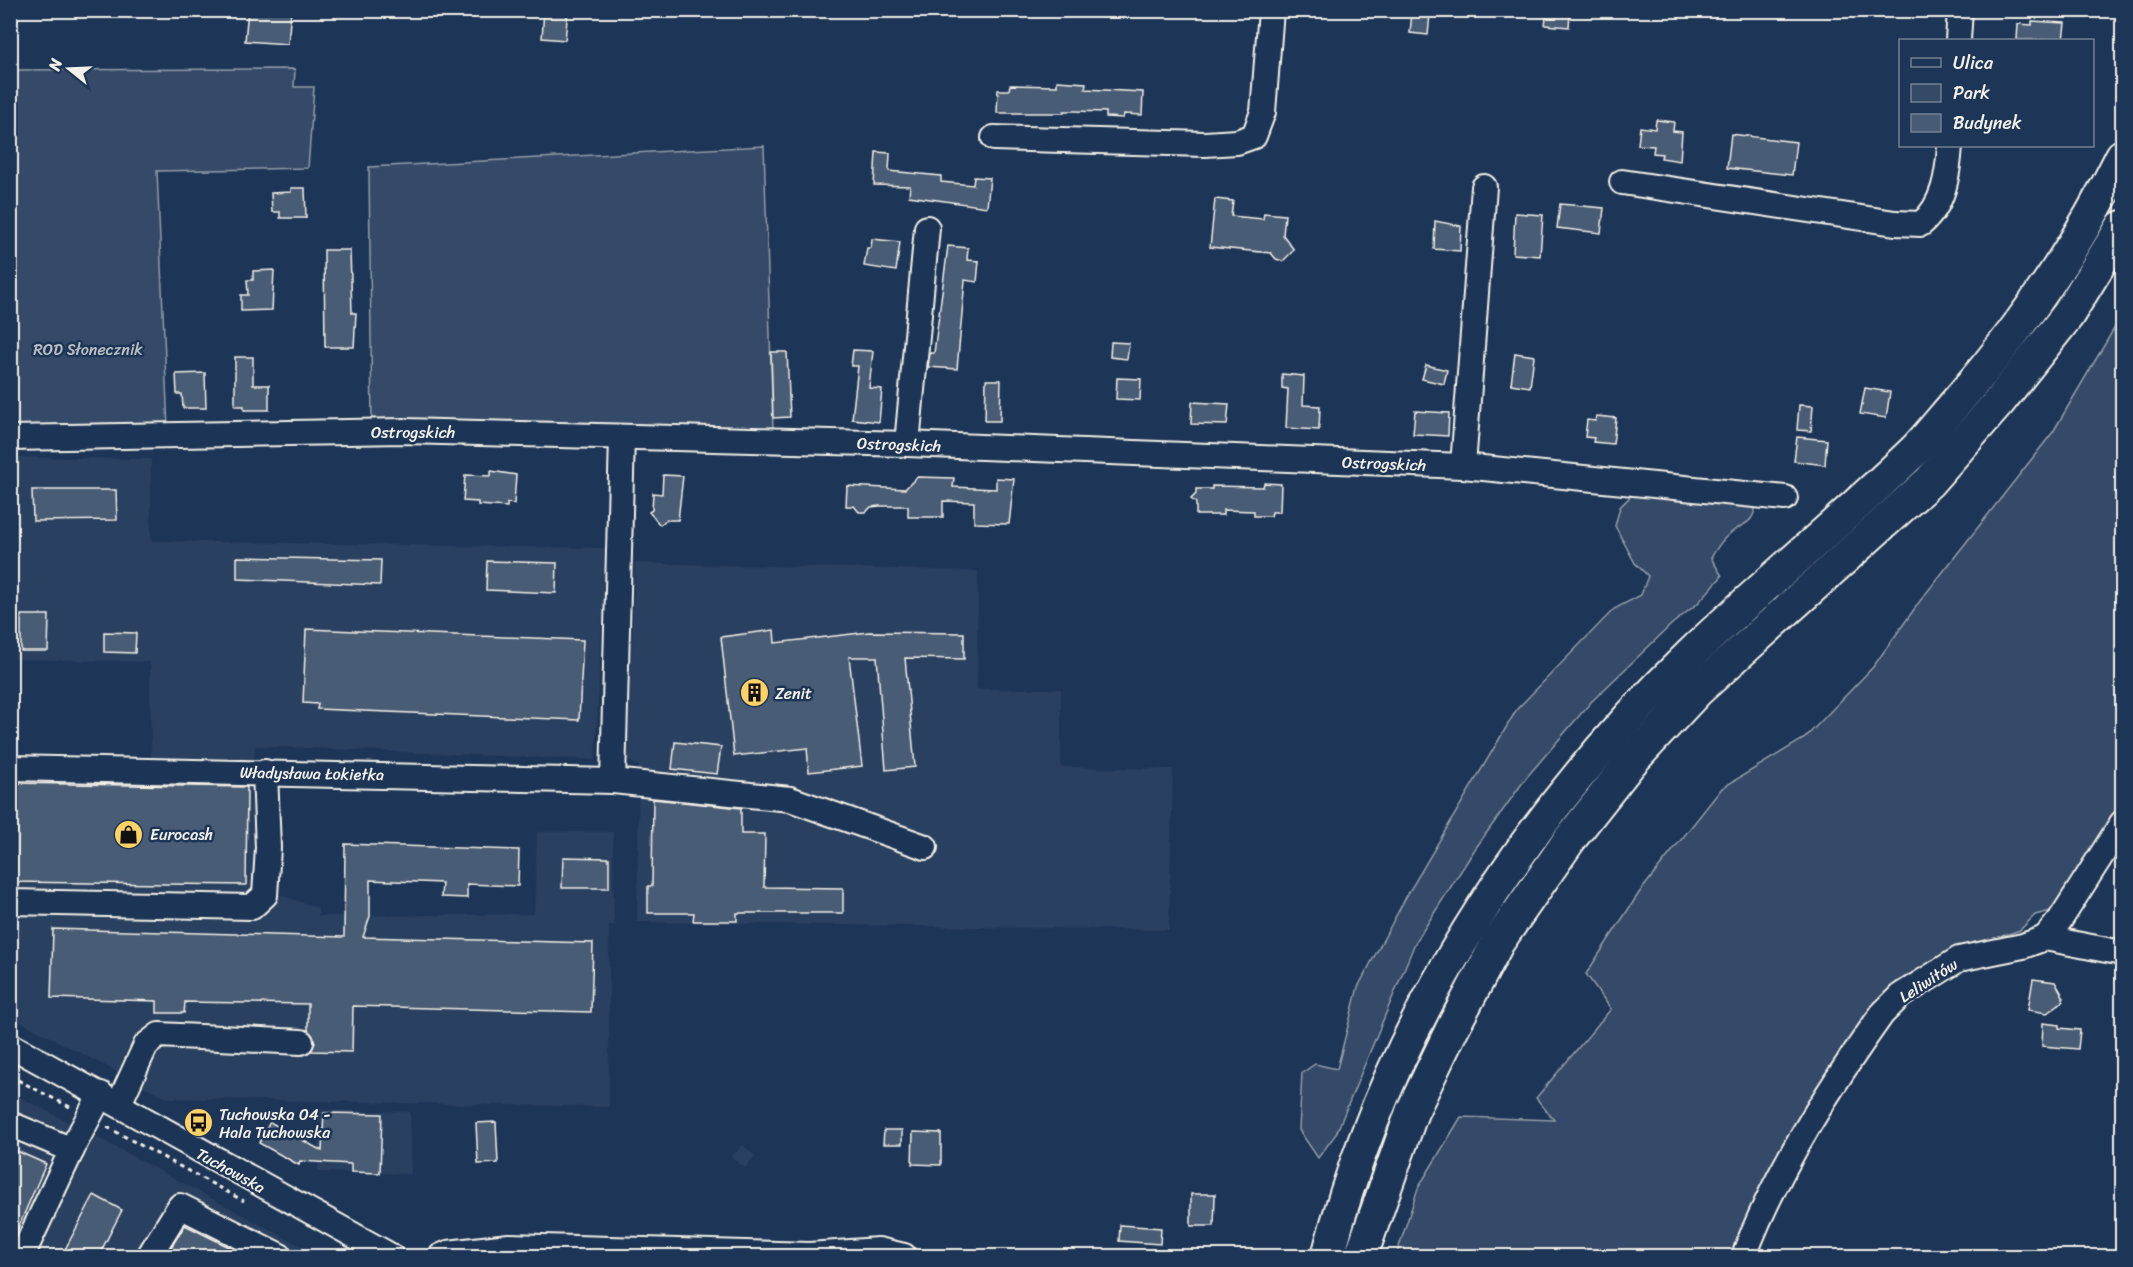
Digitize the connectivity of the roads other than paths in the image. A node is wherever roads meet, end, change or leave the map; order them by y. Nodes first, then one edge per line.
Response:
1 (1271, 10) edge
2 (1960, 10) edge
3 (1958, 39) edge
4 (994, 138) dead end
5 (1950, 147) edge
6 (2122, 156) edge
7 (1622, 182) dead end
8 (1484, 187) dead end
9 (2122, 227) edge
10 (927, 228) dead end
11 (622, 437) junction
12 (10, 438) edge
13 (907, 444) junction
14 (1463, 466) junction
15 (1785, 498) dead end
16 (10, 768) edge
17 (265, 772) junction
18 (613, 780) junction
19 (2122, 823) edge
20 (925, 847) dead end
21 (10, 902) edge
22 (2045, 938) junction
23 (2122, 952) edge
24 (301, 1042) dead end
25 (10, 1046) edge
26 (110, 1099) junction
27 (10, 1124) edge
28 (72, 1150) junction
29 (390, 1256) edge
30 (22, 1257) edge
31 (149, 1257) edge
32 (280, 1257) edge
33 (441, 1257) edge
34 (904, 1257) edge
35 (1328, 1257) edge
36 (1361, 1257) edge
37 (1744, 1257) edge

1 - 4 street
2 - 3 street
5 - 7 street
6 - 35 main road
8 - 14 street
9 - 36 main road
10 - 13 street
11 - 12 street, Ostrogskich
11 - 13 street, Ostrogskich
11 - 18 street
13 - 14 street, Ostrogskich
14 - 15 street, Ostrogskich
16 - 17 street, Władysława Łokietka
17 - 18 street, Władysława Łokietka
17 - 21 street
18 - 20 street, Władysława Łokietka
19 - 22 street
22 - 23 street
22 - 37 street, Leliwitów
24 - 26 street
25 - 26 street, Tuchowska
26 - 28 street
26 - 29 street, Tuchowska
27 - 28 street
28 - 30 street
31 - 32 street
33 - 34 street

